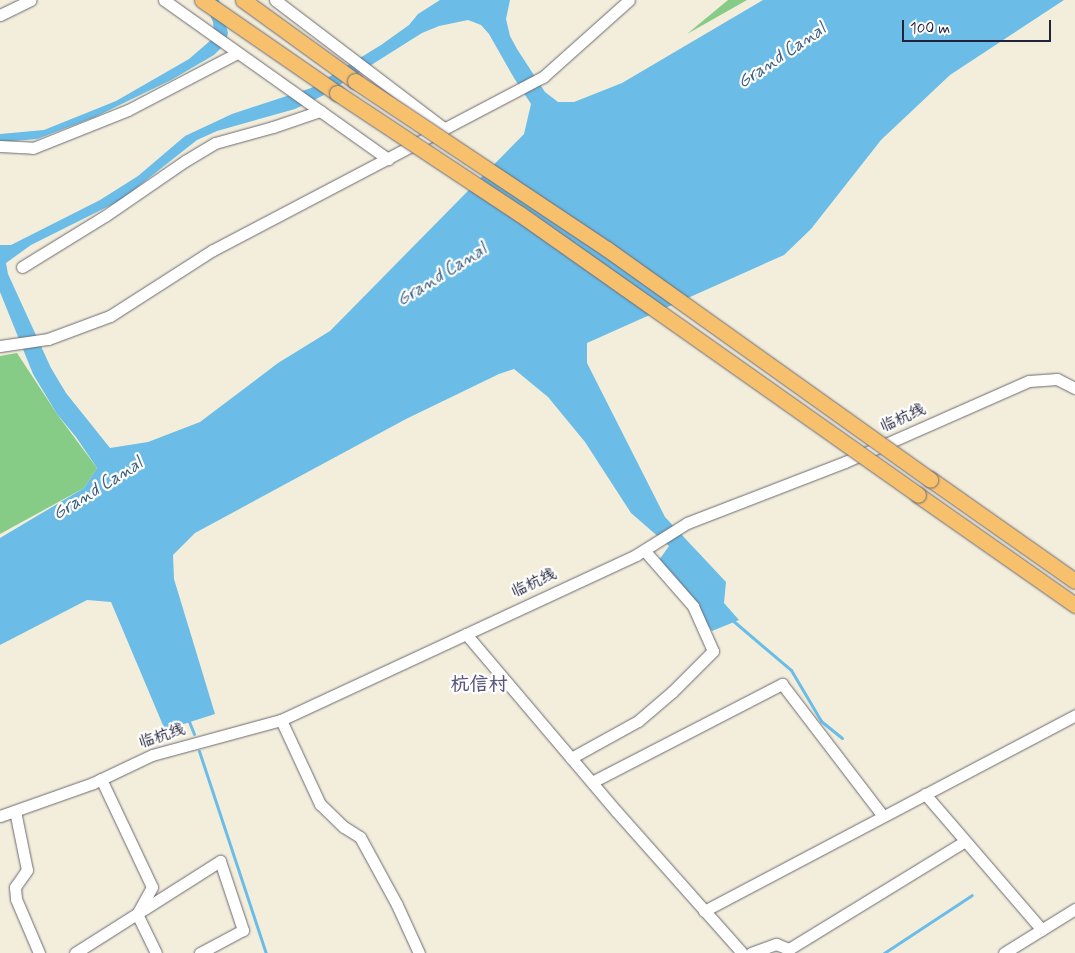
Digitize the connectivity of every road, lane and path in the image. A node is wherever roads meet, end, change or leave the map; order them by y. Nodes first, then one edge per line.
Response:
1 (31, 0) edge
2 (164, 0) edge
3 (202, 0) edge
4 (243, 0) edge
5 (275, 0) edge
6 (629, 0) edge
7 (0, 15) edge
8 (237, 53) junction
9 (320, 111) junction
10 (445, 129) junction
11 (0, 146) edge
12 (388, 159) junction
13 (22, 267) dead end
14 (0, 346) edge
15 (1075, 388) edge
16 (644, 550) junction
17 (1075, 581) edge
18 (1075, 605) edge
19 (466, 634) junction
20 (1075, 715) edge
21 (281, 720) junction
22 (571, 758) junction
23 (101, 780) junction
24 (592, 782) junction
25 (925, 794) junction
26 (15, 811) junction
27 (0, 816) edge
28 (883, 816) junction
29 (965, 841) junction
30 (1075, 909) edge
31 (704, 911) junction
32 (137, 914) junction
33 (1042, 930) junction
34 (39, 953) edge
35 (75, 953) edge
36 (156, 953) edge
37 (200, 953) edge
38 (419, 953) edge
39 (742, 953) edge
40 (751, 953) edge
41 (1004, 953) edge

1 - 7 street
2 - 8 street
3 - 18 main road, bridge
4 - 17 main road, bridge
5 - 10 street
6 - 10 street
8 - 9 street
8 - 11 street
9 - 12 street
9 - 13 street
10 - 12 street
12 - 14 street
15 - 16 street, 临杭线
16 - 19 street, 临杭线
16 - 22 street
19 - 21 street, 临杭线
19 - 22 street
20 - 25 street
21 - 23 street, 临杭线
21 - 38 street
22 - 24 street
23 - 26 street, 临杭线
23 - 32 street
24 - 28 street
24 - 31 street
25 - 28 street
25 - 29 street
26 - 27 street, 临杭线
26 - 34 street
28 - 31 street
29 - 33 street
29 - 40 street
30 - 33 street
31 - 39 street
32 - 35 street
32 - 36 street
32 - 37 street
33 - 41 street

